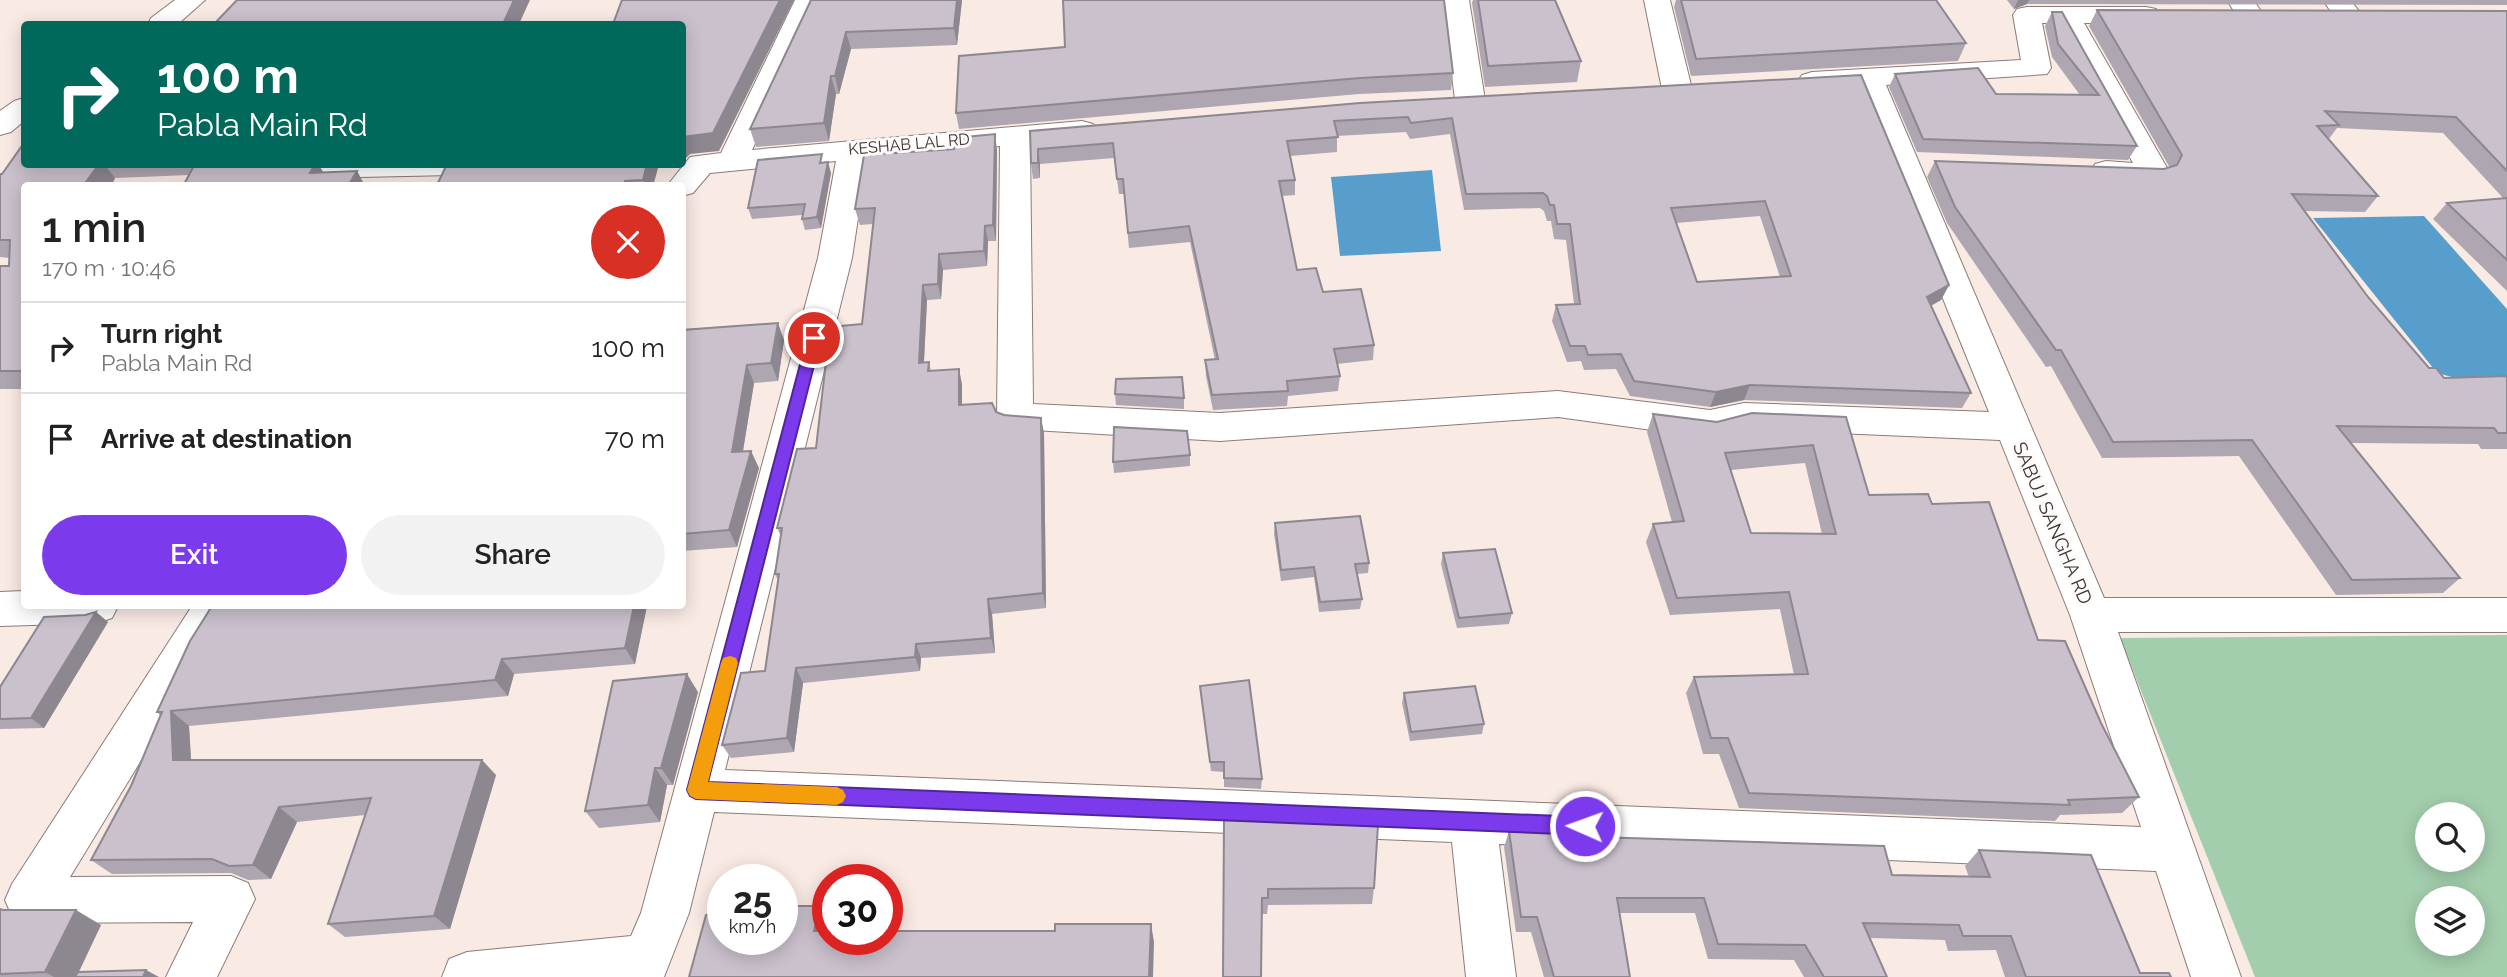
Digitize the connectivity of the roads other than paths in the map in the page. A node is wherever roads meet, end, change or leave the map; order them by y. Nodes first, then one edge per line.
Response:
1 (162, 0) edge
2 (192, 0) edge
3 (808, 0) edge
4 (1456, 0) edge
5 (1657, 0) edge
6 (2353, 10) edge
7 (2066, 15) junction
8 (2171, 15) edge
9 (2312, 16) edge
10 (135, 21) edge
11 (165, 21) edge
12 (1868, 78) junction
13 (1786, 83) edge
14 (1677, 89) edge
15 (1470, 100) edge
16 (21, 109) edge
17 (0, 126) edge
18 (1111, 127) edge
19 (21, 132) edge
20 (1015, 135) junction
21 (0, 147) edge
22 (853, 149) junction
23 (732, 161) junction
24 (317, 168) edge
25 (260, 169) edge
26 (689, 171) edge
27 (2084, 171) edge
28 (2013, 427) junction
29 (21, 608) edge
30 (0, 609) edge
31 (212, 609) edge
32 (2091, 615) junction
33 (2507, 615) edge
34 (696, 790) junction
35 (1473, 822) junction
36 (2172, 850) junction
37 (642, 968) edge
38 (191, 977) edge
39 (467, 977) edge
40 (1491, 977) edge
41 (2216, 977) edge

1 - 10 street
2 - 11 street
3 - 23 street
4 - 15 street
5 - 14 street
6 - 9 street
7 - 8 street
7 - 12 street
7 - 27 street
12 - 13 street
12 - 28 street, SABUJ SANGHA RD
16 - 17 street
18 - 20 street, KESHAB LAL RD
19 - 21 street
20 - 22 street, KESHAB LAL RD
20 - 28 street
22 - 23 street, KESHAB LAL RD
22 - 34 street
23 - 26 street, KESHAB LAL RD
24 - 25 street
28 - 32 street, SABUJ SANGHA RD
29 - 30 street
31 - 38 street
32 - 33 street
32 - 36 street, SABUJ SANGHA RD
34 - 35 street
34 - 37 street
35 - 36 street
35 - 40 street
36 - 41 street, SABUJ SANGHA RD
37 - 39 street

